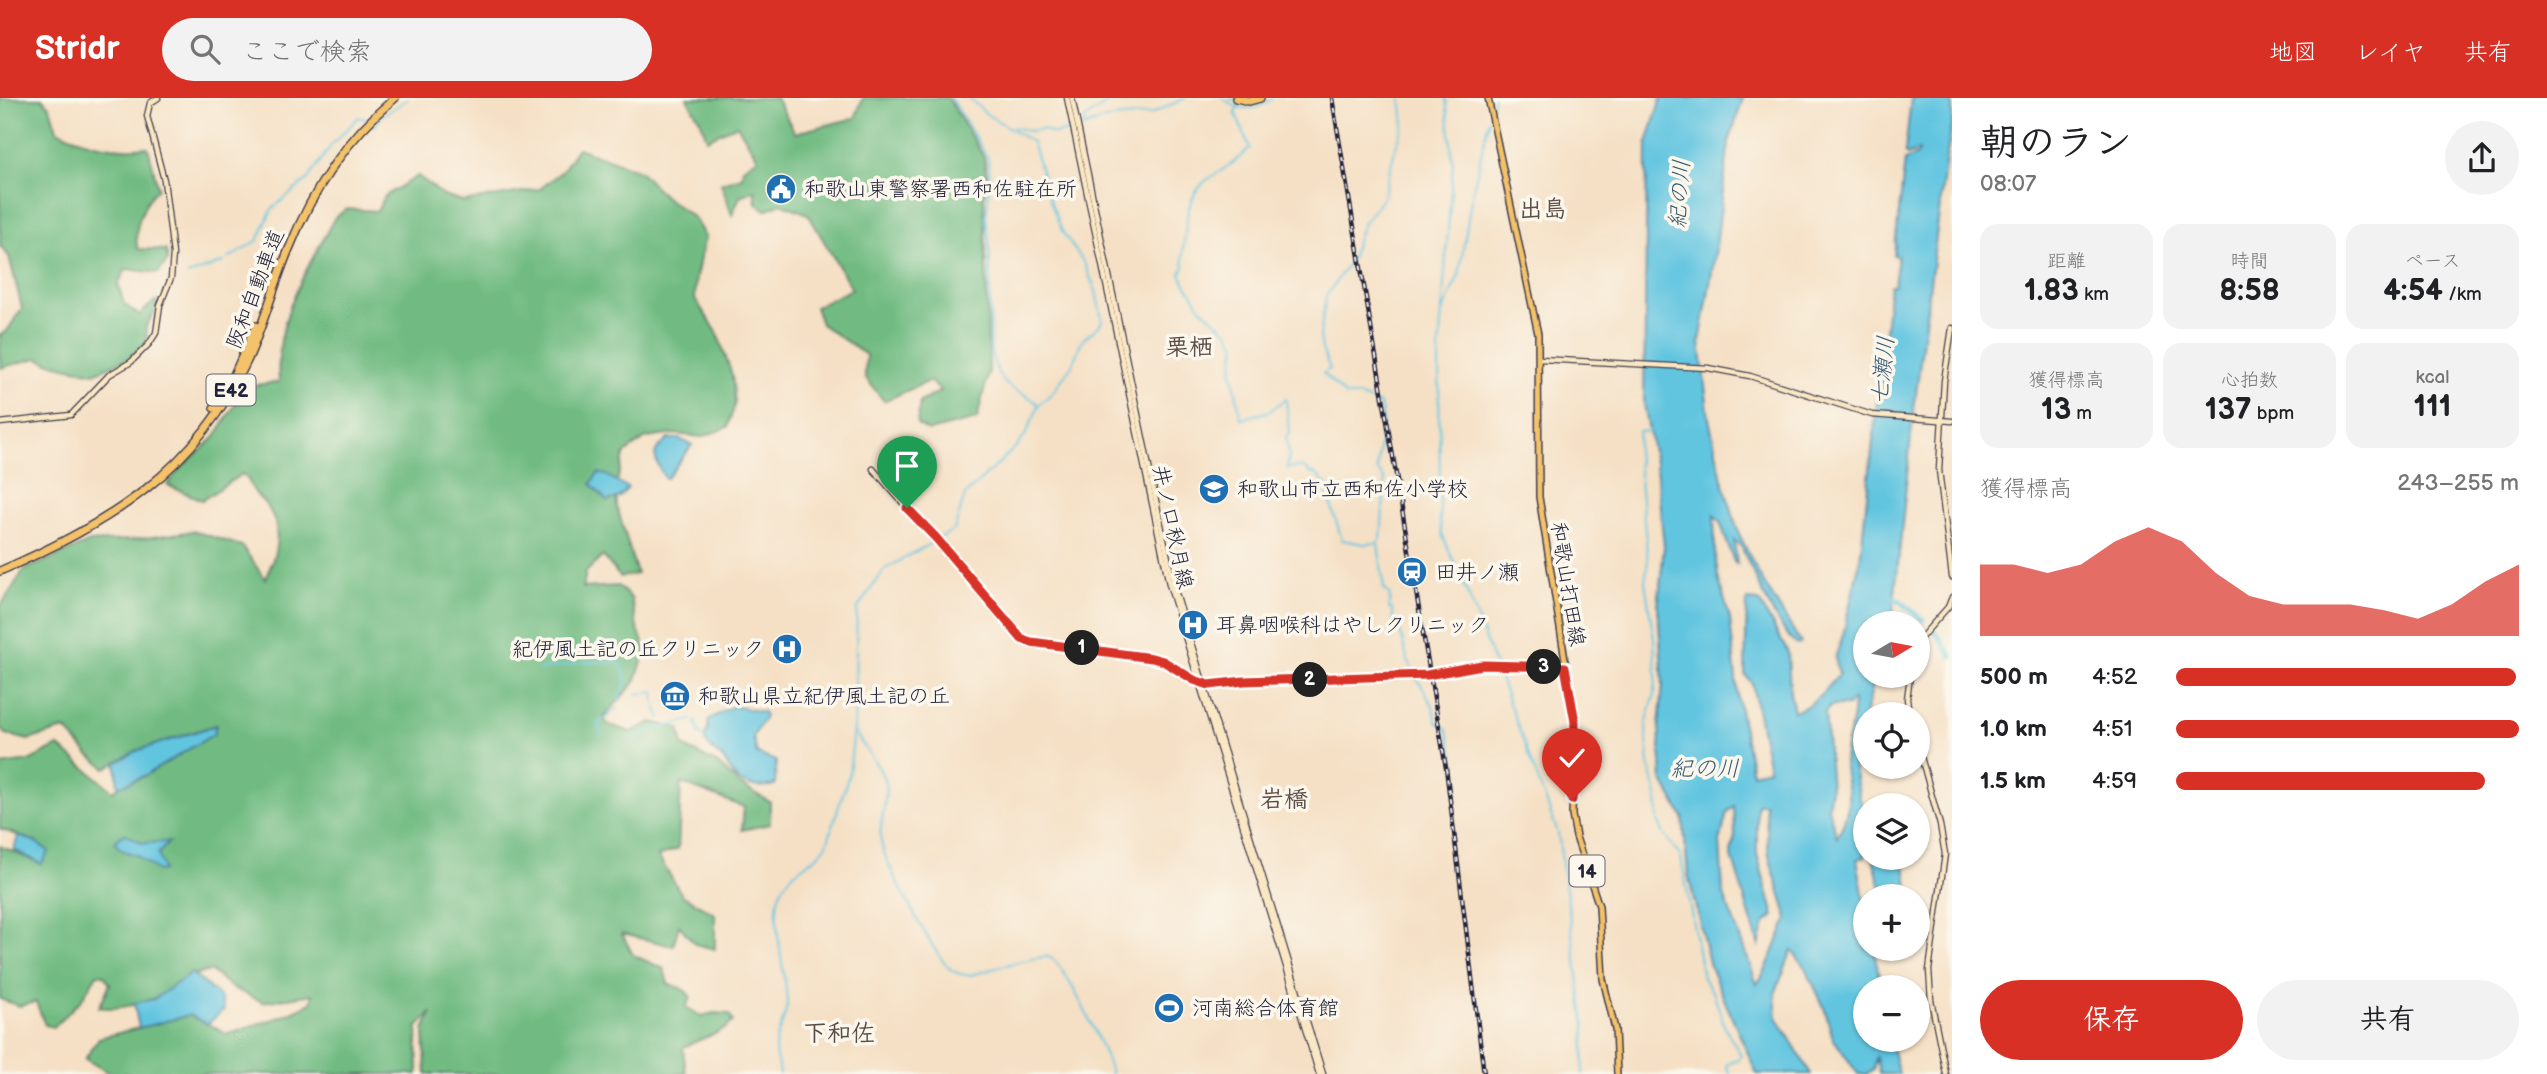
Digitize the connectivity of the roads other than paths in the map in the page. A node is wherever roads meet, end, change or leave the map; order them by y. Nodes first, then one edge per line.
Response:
1 (158, 98) edge
2 (387, 98) edge
3 (395, 98) edge
4 (1067, 98) edge
5 (1072, 98) edge
6 (1236, 98) edge
7 (1260, 98) edge
8 (1488, 98) edge
9 (365, 122) junction
10 (1952, 328) edge
11 (1542, 359) junction
12 (1938, 421) junction
13 (1952, 421) edge
14 (0, 423) edge
15 (873, 469) dead end
16 (0, 569) edge
17 (1952, 578) edge
18 (1952, 597) edge
19 (1930, 627) edge
20 (1565, 667) junction
21 (1201, 683) junction
22 (1927, 779) edge
23 (1321, 1074) edge
24 (1617, 1074) edge
25 (1946, 1074) edge

1 - 14 main road
2 - 9 highway, 阪和自動車道 / E42
3 - 9 highway, 阪和自動車道 / E42
4 - 21 main road, 井ノ口秋月線
5 - 21 main road, 井ノ口秋月線
6 - 7 highway
8 - 11 main road, 和歌山打田線 / 14
9 - 16 highway, 阪和自動車道 / E42
10 - 12 main road
11 - 12 main road
11 - 20 main road, 和歌山打田線 / 14
12 - 13 main road
12 - 17 main road
15 - 21 main road
18 - 19 main road
20 - 21 main road
20 - 24 main road, 和歌山打田線 / 14
21 - 23 main road, 井ノ口秋月線
22 - 25 main road

